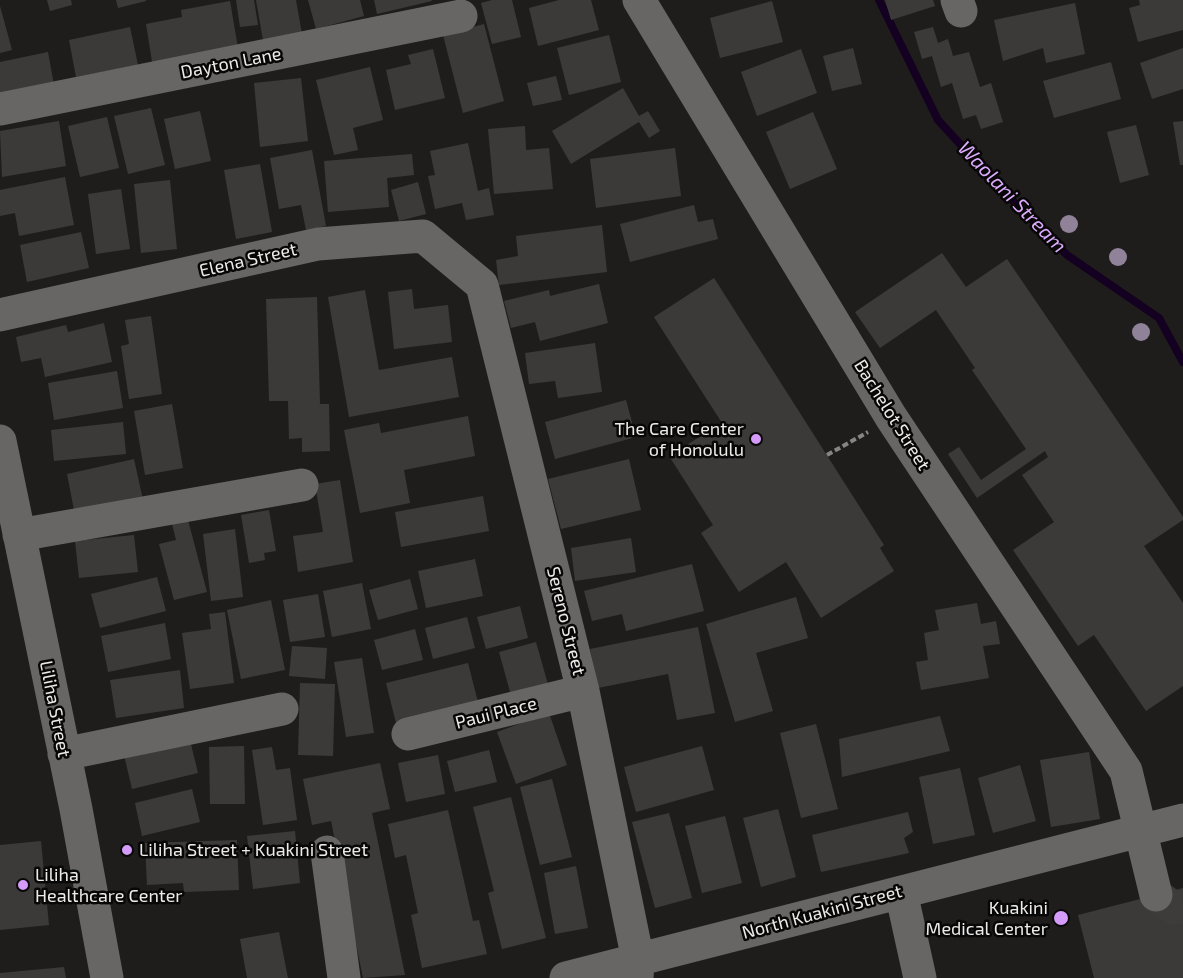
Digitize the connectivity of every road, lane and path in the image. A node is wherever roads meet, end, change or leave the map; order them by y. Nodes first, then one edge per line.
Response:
1 (639, 0) edge
2 (461, 16) dead end
3 (0, 109) edge
4 (482, 285) joint
5 (0, 315) edge
6 (875, 428) dead end
7 (0, 441) edge
8 (827, 455) dead end
9 (302, 485) dead end
10 (19, 535) junction
11 (583, 691) junction
12 (282, 709) dead end
13 (408, 734) dead end
14 (64, 754) junction
15 (1183, 820) edge
16 (1140, 830) junction
17 (327, 852) dead end
18 (901, 892) junction
19 (1156, 895) dead end
20 (637, 969) edge
21 (107, 978) edge
22 (344, 978) edge
23 (566, 978) edge
24 (920, 978) edge

1 - 16 street, Bachelot Street
2 - 3 street, Dayton Lane
4 - 5 street, Elena Street
4 - 11 street, Sereno Street
6 - 8 path
7 - 10 street, Liliha Street
9 - 10 street
10 - 14 street, Liliha Street
11 - 13 street, Paui Place
11 - 20 street, Sereno Street
12 - 14 street
14 - 21 street, Liliha Street
15 - 16 street, North Kuakini Street
16 - 18 street, North Kuakini Street
16 - 19 street, Bachelot Street
17 - 22 street
18 - 20 street, North Kuakini Street
18 - 24 street
20 - 23 street, North Kuakini Street

